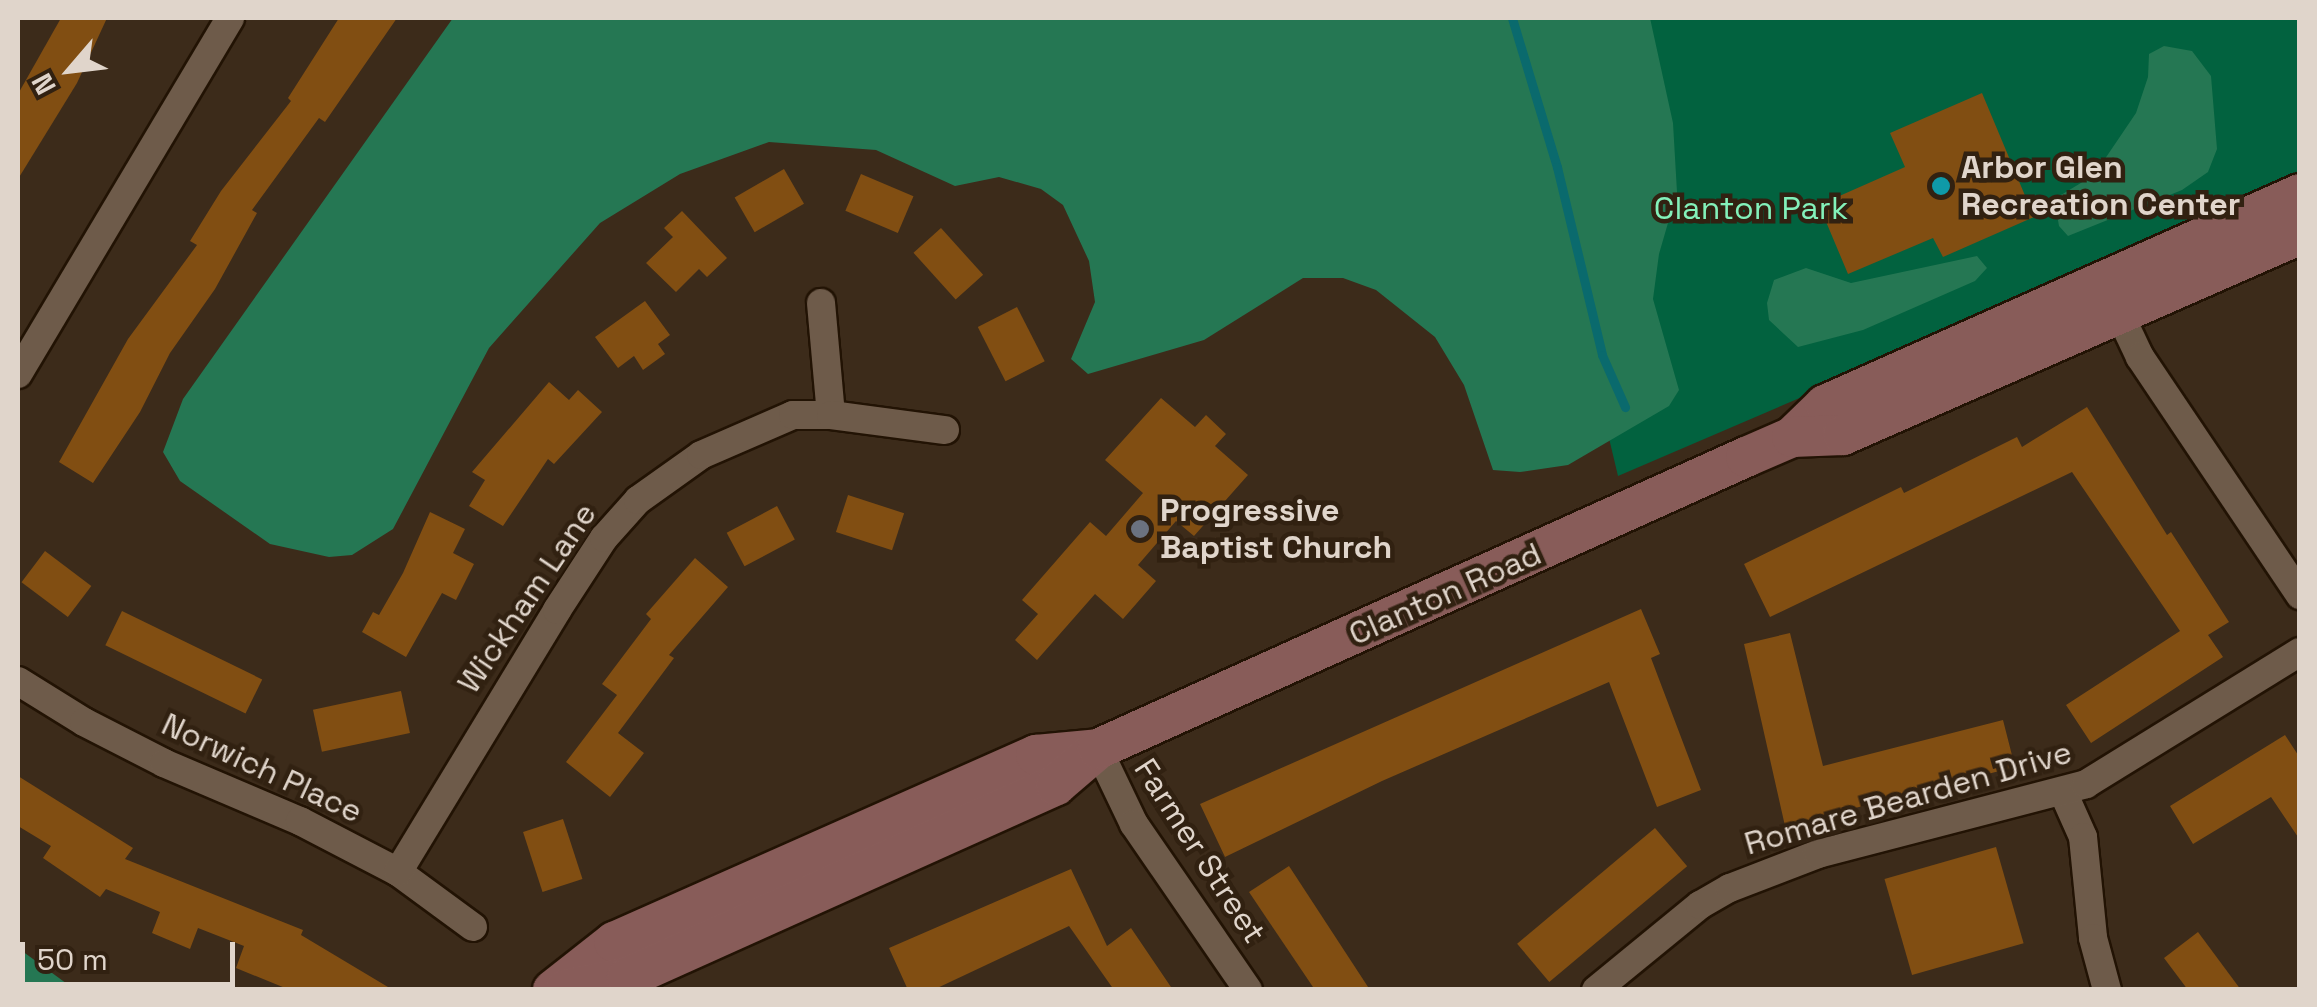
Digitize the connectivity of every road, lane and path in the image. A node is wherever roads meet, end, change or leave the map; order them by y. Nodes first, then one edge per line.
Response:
1 (230, 18) edge
2 (2300, 194) edge
3 (2300, 234) edge
4 (2112, 297) junction
5 (821, 303) dead end
6 (18, 374) edge
7 (832, 414) junction
8 (944, 430) dead end
9 (2300, 595) edge
10 (2300, 652) edge
11 (18, 681) edge
12 (1098, 749) junction
13 (2062, 792) junction
14 (398, 872) junction
15 (473, 927) dead end
16 (553, 990) edge
17 (565, 990) edge
18 (1248, 990) edge
19 (1596, 990) edge
20 (2107, 990) edge

1 - 6 street
2 - 4 main road, Clanton Road
3 - 4 main road, Clanton Road
4 - 9 street
4 - 12 main road, Clanton Road
5 - 7 street
7 - 8 street, Wickham Lane
7 - 14 street, Wickham Lane
10 - 13 street, Romare Bearden Drive
11 - 14 street, Norwich Place
12 - 16 main road, Clanton Road
12 - 17 main road, Clanton Road
12 - 18 street, Farmer Street
13 - 19 street, Romare Bearden Drive
13 - 20 street
14 - 15 street, Norwich Place

